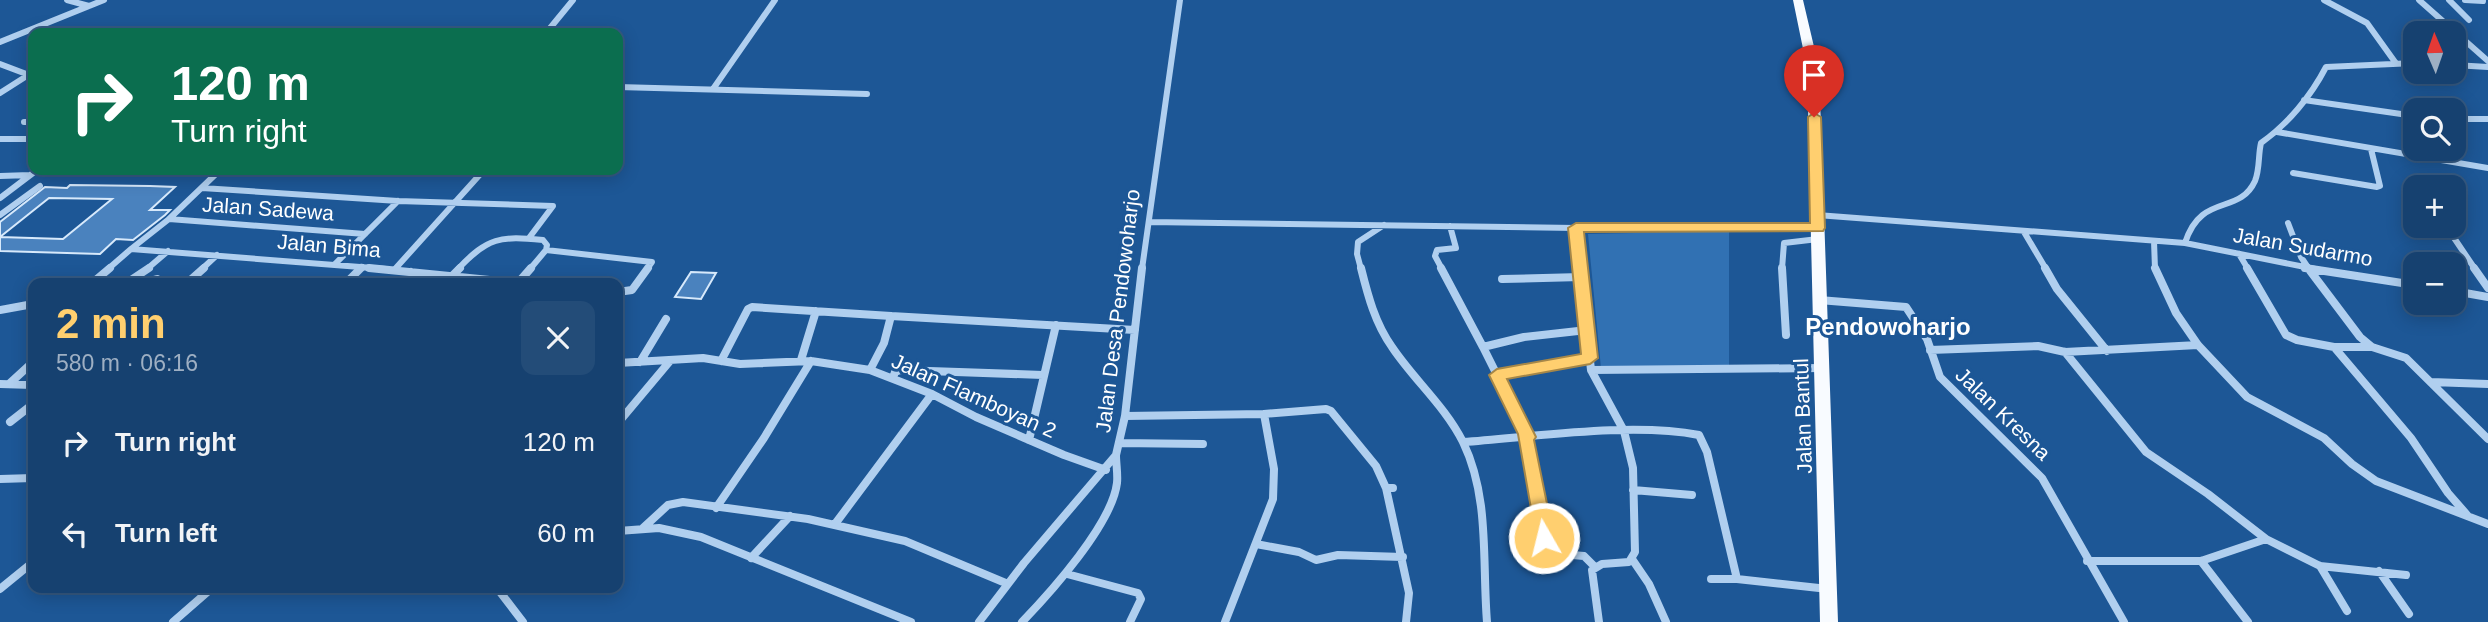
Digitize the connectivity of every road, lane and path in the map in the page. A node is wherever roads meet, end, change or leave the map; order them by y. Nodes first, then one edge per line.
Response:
1 (67, 0) edge
2 (104, 0) edge
3 (573, 0) edge
4 (775, 0) edge
5 (1180, 0) edge
6 (1798, 0) edge
7 (2325, 0) edge
8 (2419, 0) edge
9 (2449, 0) edge
10 (2465, 0) edge
11 (2483, 0) edge
12 (2488, 5) edge
13 (90, 6) junction
14 (2469, 20) dead end
15 (34, 28) edge
16 (550, 28) edge
17 (28, 30) edge
18 (0, 34) edge
19 (9, 38) junction
20 (0, 42) edge
21 (2488, 61) edge
22 (2395, 62) junction
23 (2403, 62) edge
24 (0, 64) edge
25 (2466, 66) edge
26 (2488, 67) edge
27 (28, 73) edge
28 (28, 76) edge
29 (623, 87) edge
30 (713, 89) junction
31 (0, 93) edge
32 (867, 94) dead end
33 (2304, 100) junction
34 (2403, 114) edge
35 (2466, 119) edge
36 (2488, 119) edge
37 (24, 122) dead end
38 (28, 122) edge
39 (2277, 132) junction
40 (0, 139) edge
41 (28, 139) edge
42 (2371, 149) junction
43 (2403, 155) edge
44 (2441, 161) edge
45 (2488, 168) edge
46 (2293, 173) dead end
47 (30, 175) joint
48 (215, 175) edge
49 (480, 175) edge
50 (0, 176) edge
51 (40, 186) dead end
52 (202, 188) junction
53 (0, 198) edge
54 (398, 201) junction
55 (457, 203) junction
56 (0, 215) edge
57 (169, 219) junction
58 (1149, 222) junction
59 (2288, 223) dead end
60 (1384, 225) junction
61 (1450, 226) junction
62 (1817, 227) junction
63 (1576, 228) junction
64 (2024, 232) junction
65 (365, 234) junction
66 (528, 238) junction
67 (2454, 238) edge
68 (2154, 241) junction
69 (2185, 243) junction
70 (132, 248) junction
71 (546, 250) junction
72 (169, 251) junction
73 (2239, 254) junction
74 (218, 255) junction
75 (335, 264) junction
76 (362, 267) junction
77 (2307, 268) junction
78 (396, 270) junction
79 (411, 272) junction
80 (452, 276) junction
81 (1581, 277) junction
82 (98, 278) edge
83 (138, 278) edge
84 (193, 278) edge
85 (351, 278) edge
86 (406, 278) edge
87 (456, 278) edge
88 (521, 278) edge
89 (1502, 279) dead end
90 (2403, 283) edge
91 (2488, 288) edge
92 (623, 291) edge
93 (2466, 293) edge
94 (2488, 297) edge
95 (1818, 300) junction
96 (28, 305) edge
97 (0, 310) edge
98 (816, 311) junction
99 (891, 316) junction
100 (666, 319) dead end
101 (1056, 325) junction
102 (1135, 330) junction
103 (1587, 330) junction
104 (1786, 335) dead end
105 (2198, 345) junction
106 (1483, 347) junction
107 (2334, 347) junction
108 (2372, 347) junction
109 (1930, 350) junction
110 (2107, 351) junction
111 (2065, 352) junction
112 (1590, 358) junction
113 (670, 360) junction
114 (801, 360) junction
115 (811, 360) junction
116 (721, 361) junction
117 (640, 362) junction
118 (623, 363) edge
119 (28, 366) edge
120 (1823, 368) junction
121 (870, 370) junction
122 (1591, 370) junction
123 (1043, 375) junction
124 (1497, 375) junction
125 (893, 378) junction
126 (2431, 382) junction
127 (5, 384) edge
128 (2488, 384) edge
129 (28, 385) edge
130 (932, 394) junction
131 (28, 408) edge
132 (1264, 414) junction
133 (1125, 416) junction
134 (623, 417) edge
135 (10, 422) dead end
136 (1624, 431) junction
137 (1526, 437) junction
138 (2488, 439) edge
139 (1028, 440) junction
140 (1463, 442) junction
141 (1119, 443) junction
142 (1203, 444) dead end
143 (1116, 455) junction
144 (1106, 470) junction
145 (28, 477) edge
146 (0, 479) edge
147 (1633, 490) junction
148 (1692, 495) dead end
149 (716, 508) junction
150 (790, 516) junction
151 (2469, 517) junction
152 (835, 524) junction
153 (2488, 524) edge
154 (643, 528) junction
155 (623, 530) edge
156 (2266, 539) junction
157 (1256, 544) junction
158 (1403, 556) junction
159 (751, 558) junction
160 (1632, 559) junction
161 (2087, 561) junction
162 (2201, 561) junction
163 (28, 566) edge
164 (1594, 566) junction
165 (2319, 566) junction
166 (2379, 571) junction
167 (1067, 574) junction
168 (2406, 575) dead end
169 (1710, 579) dead end
170 (1737, 579) junction
171 (1008, 584) junction
172 (0, 589) edge
173 (1829, 589) junction
174 (206, 593) edge
175 (501, 593) edge
176 (2347, 611) dead end
177 (2409, 614) dead end
178 (173, 622) edge
179 (523, 622) edge
180 (911, 622) edge
181 (979, 622) edge
182 (1022, 622) edge
183 (1130, 622) edge
184 (1225, 622) edge
185 (1406, 622) edge
186 (1487, 622) edge
187 (1599, 622) edge
188 (1666, 622) edge
189 (1829, 622) edge
190 (2124, 622) edge
191 (2248, 622) edge

1 - 13 street
2 - 13 street
3 - 16 street
4 - 30 street
5 - 58 street, Jalan Desa Pendowoharjo
6 - 62 main road, Jalan Bantul
7 - 22 street
8 - 21 street
9 - 14 street
10 - 11 street
11 - 12 street
13 - 15 street
17 - 19 street
18 - 19 street
19 - 20 street
22 - 23 street
22 - 33 street
24 - 27 street
25 - 26 street
28 - 31 street
29 - 30 street
30 - 32 street
33 - 34 street
33 - 39 street
35 - 36 street
37 - 38 street
39 - 42 street
39 - 69 street
40 - 41 street
42 - 43 street
42 - 46 street
44 - 45 street
47 - 50 street
47 - 53 street
48 - 52 street
49 - 55 street
51 - 56 street
52 - 54 street
52 - 57 street
54 - 55 street
54 - 65 street
55 - 66 street
55 - 78 street
57 - 65 street, Jalan Sadewa
57 - 70 street
58 - 60 street
58 - 102 street, Jalan Desa Pendowoharjo
59 - 77 street
60 - 61 street
60 - 140 street
61 - 63 street
61 - 106 street
62 - 63 street
62 - 64 street, Jalan Sudarmo
62 - 95 main road, Jalan Bantul
62 - 104 street
63 - 81 street
64 - 68 street, Jalan Sudarmo
64 - 110 street
65 - 75 street
66 - 71 street
66 - 80 street
67 - 91 street
68 - 69 street, Jalan Sudarmo
68 - 105 street
69 - 73 street, Jalan Sudarmo
70 - 72 street, Jalan Bima
70 - 82 street
71 - 88 street
71 - 92 street
72 - 74 street, Jalan Bima
72 - 83 street
73 - 77 street, Jalan Sudarmo
73 - 107 street
74 - 75 street, Jalan Bima
74 - 84 street
75 - 76 street, Jalan Bima
76 - 78 street, Jalan Bima
76 - 85 street
77 - 90 street, Jalan Sudarmo
77 - 108 street
78 - 79 street, Jalan Bima
79 - 80 street, Jalan Bima
79 - 86 street
80 - 87 street, Jalan Bima
81 - 89 street
81 - 103 street
93 - 94 street
95 - 109 street, Jalan Kresna
95 - 120 main road, Jalan Bantul
96 - 97 street
98 - 99 street
98 - 114 street
98 - 116 street
99 - 101 street
99 - 121 street
100 - 117 street
101 - 102 street
101 - 123 street
102 - 133 street, Jalan Desa Pendowoharjo
103 - 106 street
103 - 112 street
105 - 110 street
105 - 151 street
106 - 124 street
107 - 108 street
107 - 151 street
108 - 126 street
109 - 111 street
109 - 161 street, Jalan Kresna
110 - 111 street
111 - 156 street
112 - 122 street
112 - 124 street
113 - 116 street, Jalan Flamboyan 2
113 - 117 street, Jalan Flamboyan 2
113 - 134 street
114 - 115 street, Jalan Flamboyan 2
114 - 116 street, Jalan Flamboyan 2
115 - 121 street, Jalan Flamboyan 2
115 - 149 street
117 - 118 street, Jalan Flamboyan 2
119 - 127 street
120 - 122 street
120 - 173 main road, Jalan Bantul
121 - 125 street, Jalan Flamboyan 2
122 - 136 street
123 - 125 street
123 - 139 street
124 - 137 street
125 - 130 street, Jalan Flamboyan 2
126 - 128 street
126 - 138 street
127 - 129 street
130 - 139 street, Jalan Flamboyan 2
130 - 152 street
131 - 135 street
132 - 133 street
132 - 157 street
132 - 158 street
133 - 141 street, Jalan Desa Pendowoharjo
136 - 137 street
136 - 147 street
136 - 170 street
137 - 140 street
137 - 164 street
139 - 144 street, Jalan Flamboyan 2
140 - 186 street
141 - 142 street
141 - 143 street, Jalan Desa Pendowoharjo
143 - 144 street, Jalan Desa Pendowoharjo
143 - 167 street
144 - 171 street, Jalan Desa Pendowoharjo
145 - 146 street
147 - 148 street
147 - 160 street
149 - 150 street
149 - 154 street
150 - 152 street
150 - 159 street
151 - 153 street
152 - 171 street
154 - 155 street
154 - 159 street
156 - 162 street
156 - 165 street
157 - 158 street
157 - 184 street
158 - 185 street
159 - 180 street
160 - 164 street
160 - 188 street
161 - 162 street
161 - 190 street, Jalan Kresna
162 - 191 street
163 - 172 street
164 - 187 street
165 - 166 street
165 - 176 street
166 - 168 street
166 - 177 street
167 - 182 street
167 - 183 street
169 - 170 street
170 - 173 street
171 - 181 street, Jalan Desa Pendowoharjo
173 - 189 main road, Jalan Bantul
174 - 178 street
175 - 179 street

